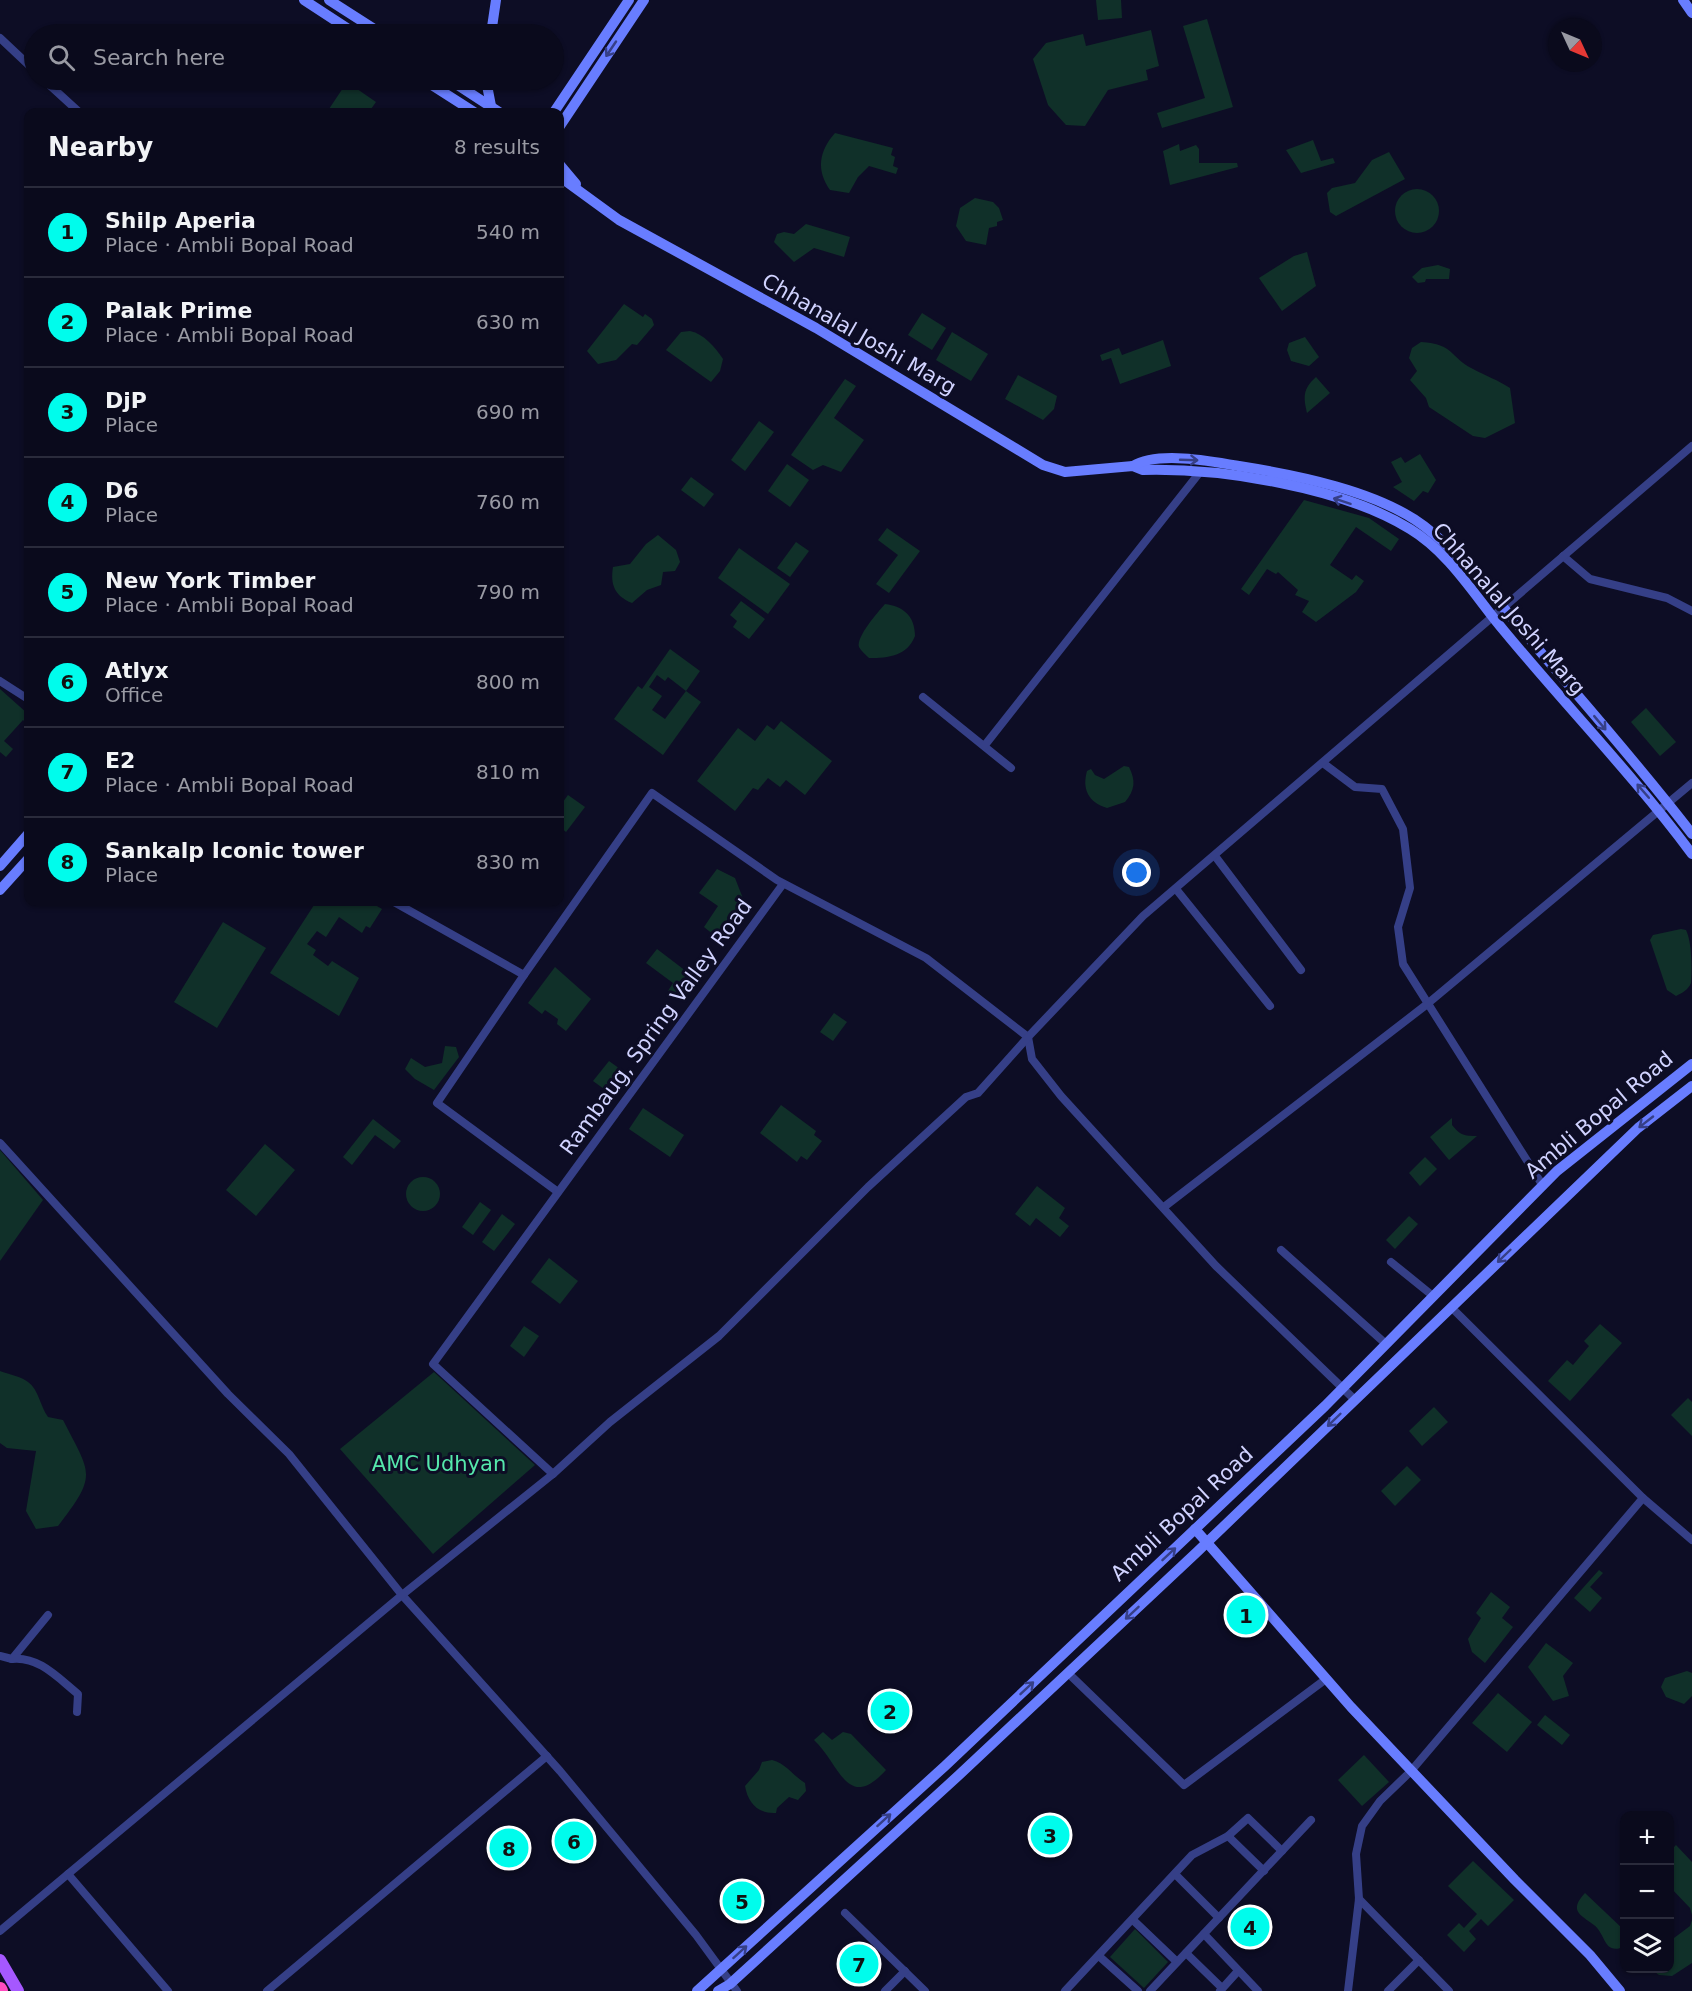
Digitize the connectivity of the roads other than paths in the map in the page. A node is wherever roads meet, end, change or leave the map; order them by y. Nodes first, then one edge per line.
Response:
1 (304, 0) edge
2 (329, 0) edge
3 (496, 0) edge
4 (629, 0) edge
5 (644, 0) edge
6 (1683, 0) edge
7 (1692, 13) edge
8 (341, 24) edge
9 (366, 24) edge
10 (492, 24) edge
11 (0, 38) edge
12 (24, 61) edge
13 (55, 90) edge
14 (440, 90) edge
15 (466, 90) edge
16 (489, 90) edge
17 (75, 108) edge
18 (468, 108) edge
19 (493, 108) edge
20 (495, 108) edge
21 (557, 108) edge
22 (564, 120) edge
23 (564, 171) edge
24 (564, 180) edge
25 (578, 190) junction
26 (1692, 446) edge
27 (1133, 466) junction
28 (1200, 472) junction
29 (1415, 526) junction
30 (1563, 556) junction
31 (1502, 608) junction
32 (1692, 611) edge
33 (1492, 616) junction
34 (0, 681) edge
35 (24, 696) edge
36 (923, 697) dead end
37 (985, 746) junction
38 (1323, 763) junction
39 (1011, 768) dead end
40 (1692, 783) edge
41 (1664, 806) junction
42 (1692, 834) edge
43 (24, 839) edge
44 (1692, 854) edge
45 (1215, 856) junction
46 (24, 863) edge
47 (0, 866) edge
48 (783, 884) junction
49 (1176, 889) junction
50 (0, 890) edge
51 (401, 906) edge
52 (1302, 970) dead end
53 (524, 975) junction
54 (1426, 1005) junction
55 (1270, 1006) dead end
56 (1028, 1037) junction
57 (1692, 1064) edge
58 (1692, 1086) edge
59 (0, 1143) edge
60 (1543, 1186) junction
61 (558, 1192) junction
62 (1164, 1207) junction
63 (1281, 1250) dead end
64 (1391, 1262) dead end
65 (1433, 1296) junction
66 (1451, 1307) junction
67 (1386, 1344) junction
68 (1341, 1389) junction
69 (1354, 1400) junction
70 (553, 1474) junction
71 (1643, 1498) junction
72 (1195, 1529) junction
73 (1692, 1540) edge
74 (1208, 1542) junction
75 (402, 1595) junction
76 (48, 1615) dead end
77 (0, 1656) edge
78 (12, 1659) junction
79 (1068, 1673) junction
80 (1326, 1679) junction
81 (77, 1712) dead end
82 (547, 1756) junction
83 (1411, 1771) junction
84 (1311, 1820) dead end
85 (1228, 1836) junction
86 (1282, 1851) junction
87 (1264, 1871) junction
88 (68, 1874) junction
89 (1175, 1874) junction
90 (1359, 1899) junction
91 (845, 1913) dead end
92 (1219, 1918) junction
93 (1133, 1920) junction
94 (0, 1931) edge
95 (1204, 1934) junction
96 (1186, 1953) junction
97 (1100, 1957) junction
98 (0, 1960) edge
99 (1419, 1960) junction
100 (1177, 1962) junction
101 (722, 1968) junction
102 (905, 1971) junction
103 (1238, 1971) junction
104 (734, 1987) edge
105 (1221, 1990) edge
106 (18, 1991) edge
107 (168, 1991) edge
108 (267, 1991) edge
109 (697, 1991) edge
110 (718, 1991) edge
111 (885, 1991) edge
112 (925, 1991) edge
113 (1065, 1991) edge
114 (1138, 1991) edge
115 (1150, 1991) edge
116 (1258, 1991) edge
117 (1348, 1991) edge
118 (1388, 1991) edge
119 (1449, 1991) edge
120 (1620, 1991) edge

1 - 8 street
2 - 9 street
3 - 10 street
4 - 21 street
5 -> 22 street
6 - 7 street
11 - 12 street
13 - 17 street
14 - 18 street
15 - 19 street
16 - 20 street
23 - 25 street, Chhanalal Joshi Marg
24 - 25 street, Chhanalal Joshi Marg
25 - 27 street, Chhanalal Joshi Marg
26 - 30 street
27 - 28 street, Chhanalal Joshi Marg
27 -> 29 street, Chhanalal Joshi Marg
29 -> 28 street, Chhanalal Joshi Marg
28 - 37 street
29 - 31 street, Chhanalal Joshi Marg
29 - 33 street, Chhanalal Joshi Marg
30 - 31 street
30 - 32 street
31 - 33 street
31 -> 41 street, Chhanalal Joshi Marg
33 - 38 street
41 -> 33 street, Chhanalal Joshi Marg
34 - 35 street
36 - 37 street
37 - 39 street
38 - 45 street
38 - 54 street
40 - 41 street
41 - 42 street, Chhanalal Joshi Marg
41 - 44 street, Chhanalal Joshi Marg
41 - 54 street
43 - 47 street
45 - 49 street
45 - 52 street
46 - 50 street
48 - 53 street
48 - 56 street
48 - 61 street, Rambaug, Spring Valley Road
49 - 55 street
49 - 56 street
51 - 53 street
53 - 61 street
54 - 60 street
54 - 62 street
56 - 62 street
56 - 70 street
57 - 60 street, Ambli Bopal Road
58 -> 66 street, Ambli Bopal Road
59 - 75 street
60 - 65 street, Ambli Bopal Road
61 - 70 street, Rambaug, Spring Valley Road
62 - 68 street
63 - 67 street
64 - 65 street
65 - 67 street, Ambli Bopal Road
66 - 69 street, Ambli Bopal Road
66 - 71 street
67 - 68 street, Ambli Bopal Road
68 - 69 street
68 - 72 street, Ambli Bopal Road
69 -> 74 street, Ambli Bopal Road
70 - 75 street
71 - 73 street
71 - 83 street
72 - 74 street
101 -> 72 street, Ambli Bopal Road
74 -> 79 street, Ambli Bopal Road
74 - 80 street
75 - 82 street
75 - 88 street
76 - 78 street
77 - 78 street
78 - 81 street
79 - 80 street
79 - 104 street, Ambli Bopal Road
80 - 83 street
82 - 101 street
82 - 108 street
83 - 90 street
83 - 120 street
84 - 86 street
85 - 86 street
85 - 87 street
85 - 89 street
86 - 87 street
87 - 92 street
88 - 94 street
88 - 107 street
89 - 92 street
89 - 93 street
90 - 99 street
90 - 117 street
91 - 102 street
92 - 95 street
93 - 97 street
93 - 100 street
95 - 96 street
95 - 103 street
96 - 100 street
96 - 105 street
97 - 113 street
97 - 114 street
98 - 106 main road
99 - 118 street
99 - 119 street
100 - 115 street
101 - 104 street
101 - 109 street, Ambli Bopal Road
102 - 111 street
102 - 112 street
103 - 105 street
103 - 116 street
104 - 110 street, Ambli Bopal Road

